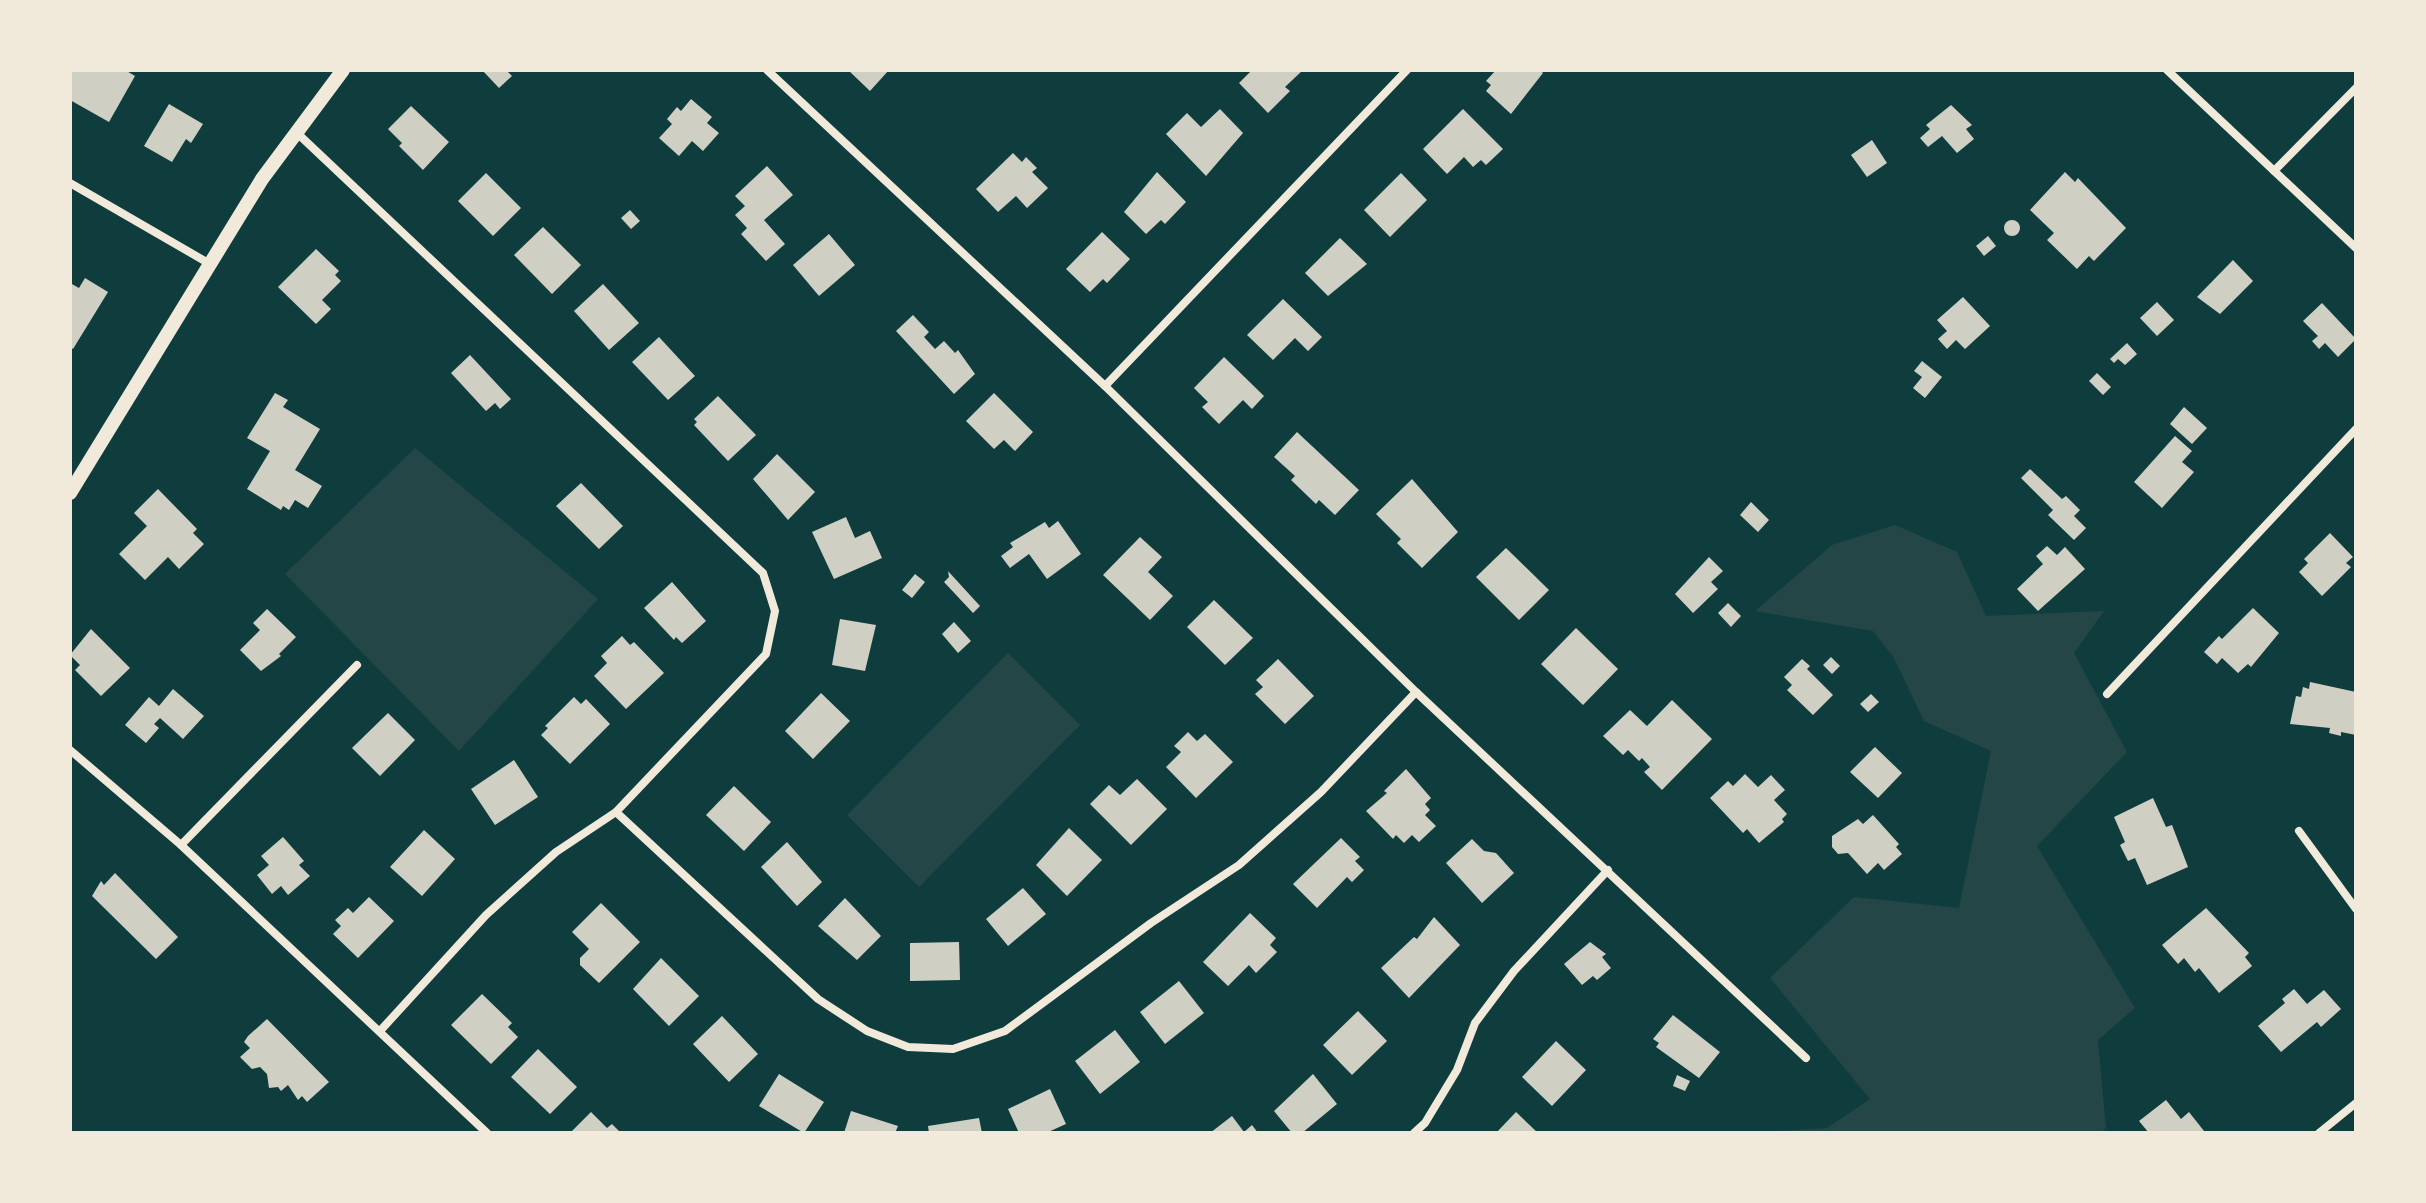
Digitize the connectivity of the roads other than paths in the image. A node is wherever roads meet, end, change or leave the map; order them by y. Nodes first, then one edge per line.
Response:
1 (343, 70) edge
2 (767, 70) edge
3 (1407, 70) edge
4 (2167, 70) edge
5 (2356, 88) edge
6 (296, 132) junction
7 (2274, 171) junction
8 (70, 183) edge
9 (2356, 248) edge
10 (210, 264) junction
11 (1105, 386) junction
12 (2356, 429) edge
13 (70, 493) edge
14 (357, 665) dead end
15 (1416, 692) junction
16 (2107, 694) dead end
17 (70, 750) edge
18 (616, 812) junction
19 (2299, 831) dead end
20 (181, 845) junction
21 (1608, 870) junction
22 (2356, 909) edge
23 (380, 1031) junction
24 (1806, 1058) dead end
25 (2356, 1103) edge
26 (487, 1133) edge
27 (1414, 1133) edge
28 (2319, 1133) edge

1 - 6 street
2 - 11 street
3 - 11 street
4 - 7 street
5 - 7 street
6 - 10 street
6 - 18 street
7 - 9 street
8 - 10 street
10 - 13 street
11 - 15 street
12 - 16 street
14 - 20 street
15 - 18 street
15 - 21 street
17 - 20 street
18 - 23 street
19 - 22 street
20 - 23 street
21 - 24 street
21 - 27 street
23 - 26 street
25 - 28 street

